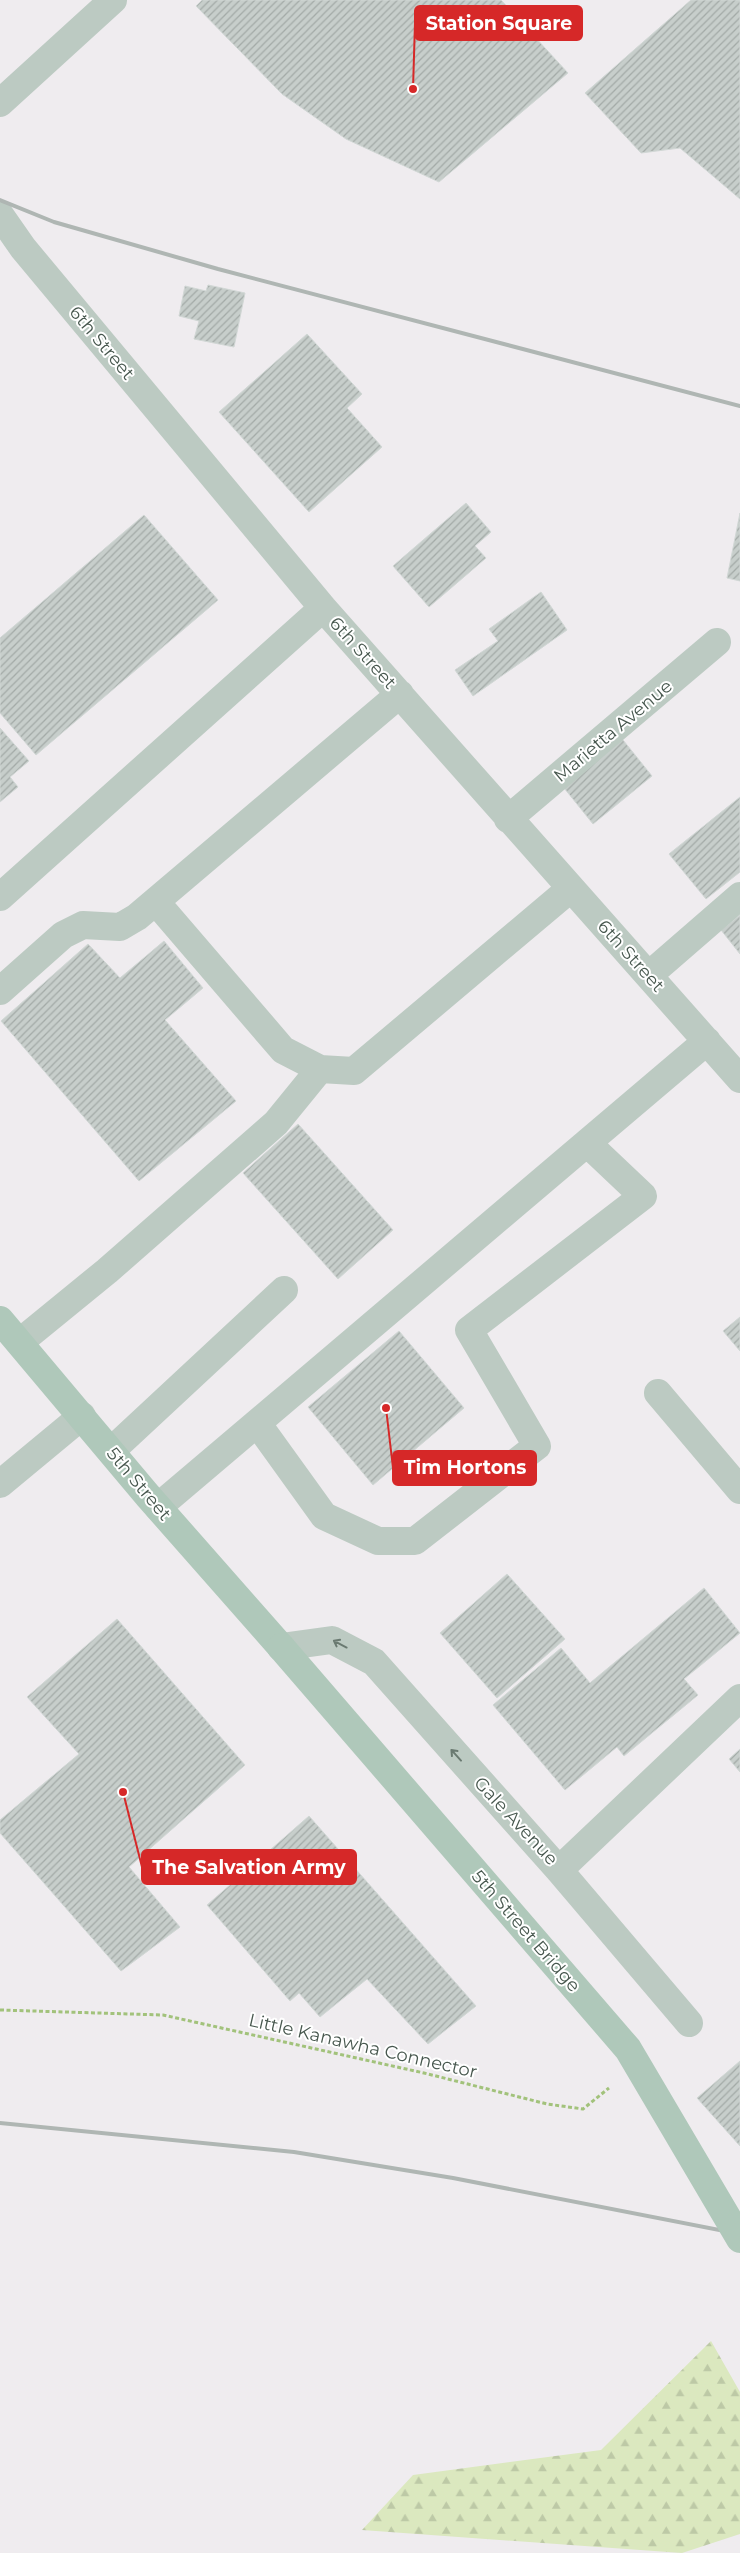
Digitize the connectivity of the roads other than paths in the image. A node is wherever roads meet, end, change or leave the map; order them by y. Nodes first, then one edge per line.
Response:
1 (113, 0) edge
2 (0, 104) edge
3 (0, 214) edge
4 (323, 608) junction
5 (717, 642) dead end
6 (400, 694) junction
7 (508, 820) junction
8 (570, 889) junction
9 (0, 896) edge
10 (740, 896) edge
11 (156, 902) junction
12 (648, 975) junction
13 (0, 991) edge
14 (707, 1041) junction
15 (320, 1068) junction
16 (740, 1079) edge
17 (587, 1143) junction
18 (284, 1290) dead end
19 (0, 1320) edge
20 (20, 1342) junction
21 (658, 1393) dead end
22 (82, 1416) junction
23 (257, 1423) junction
24 (111, 1451) junction
25 (0, 1484) edge
26 (740, 1490) edge
27 (158, 1507) junction
28 (281, 1647) junction
29 (740, 1698) edge
30 (558, 1870) junction
31 (689, 2023) dead end
32 (740, 2239) edge

1 - 2 street
3 - 4 street, 6th Street
4 - 6 street, 6th Street
4 - 9 street
5 - 7 street, Marietta Avenue
6 - 7 street, 6th Street
6 - 11 street
7 - 8 street, 6th Street
8 - 12 street, 6th Street
8 - 15 street
10 - 12 street
11 - 13 street
11 - 15 street
12 - 14 street, 6th Street
14 - 16 street, 6th Street
14 - 17 street
15 - 20 street
17 - 23 street
17 - 23 street
18 - 24 street
19 - 20 main road, 5th Street
20 - 22 main road, 5th Street
21 - 26 street
22 - 24 main road, 5th Street
22 - 25 street
23 - 27 street
24 - 27 main road, 5th Street
27 - 28 main road, 5th Street
30 -> 28 street, Gale Avenue
28 - 32 main road, 5th Street Bridge, bridge
29 - 30 street, Gale Avenue
30 - 31 street

